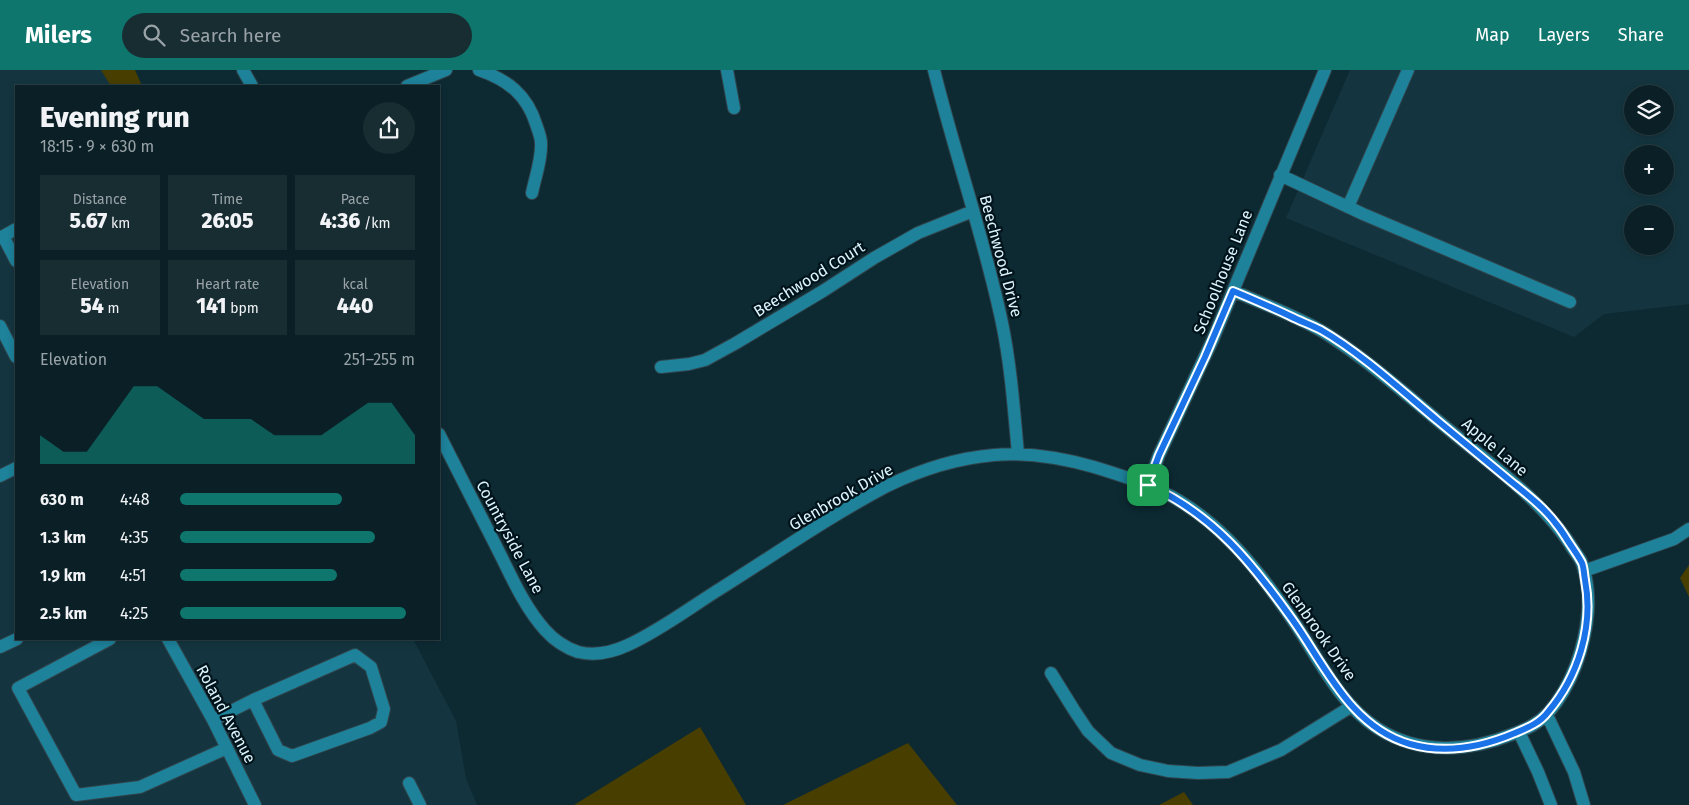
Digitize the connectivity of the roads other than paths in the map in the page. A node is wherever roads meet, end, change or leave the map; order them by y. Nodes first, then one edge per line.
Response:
1 (243, 70) edge
2 (446, 70) edge
3 (479, 70) edge
4 (727, 70) edge
5 (934, 70) edge
6 (1325, 70) edge
7 (1408, 70) edge
8 (251, 85) edge
9 (409, 85) edge
10 (734, 108) dead end
11 (1280, 175) junction
12 (532, 193) dead end
13 (1348, 207) junction
14 (973, 211) junction
15 (15, 230) edge
16 (2, 237) edge
17 (15, 259) edge
18 (1233, 291) junction
19 (1570, 302) dead end
20 (0, 326) edge
21 (15, 355) edge
22 (661, 367) dead end
23 (440, 436) edge
24 (1018, 454) junction
25 (15, 468) edge
26 (0, 476) edge
27 (1148, 485) junction
28 (1689, 529) edge
29 (1584, 571) junction
30 (15, 640) edge
31 (108, 640) edge
32 (169, 640) edge
33 (564, 646) joint
34 (0, 647) edge
35 (1051, 672) dead end
36 (254, 700) junction
37 (1352, 706) junction
38 (1546, 715) junction
39 (213, 720) junction
40 (1519, 732) junction
41 (227, 748) junction
42 (409, 784) dead end
43 (255, 805) edge
44 (420, 805) edge
45 (1551, 805) edge
46 (1584, 805) edge

1 - 8 street
2 - 9 street
3 - 12 street
4 - 10 street
5 - 14 street, Beechwood Drive
6 - 11 street, Schoolhouse Lane
7 - 13 street
11 - 13 street
11 - 18 street, Schoolhouse Lane
13 - 19 street
14 - 22 street, Beechwood Court
14 - 24 street, Beechwood Drive
15 - 16 street
16 - 17 street
18 - 27 street, Schoolhouse Lane
18 - 29 street, Apple Lane
20 - 21 street
23 - 33 street, Countryside Lane
24 - 27 street, Glenbrook Drive
24 - 33 street, Glenbrook Drive
25 - 26 street
27 - 37 street, Glenbrook Drive
28 - 29 street
29 - 38 street, Apple Lane
30 - 34 street
31 - 41 street
32 - 39 street, Roland Avenue
35 - 37 street
36 - 36 street
36 - 39 street
37 - 40 street, Glenbrook Drive
38 - 40 street, Glenbrook Drive
38 - 46 street
39 - 41 street, Roland Avenue
40 - 45 street
41 - 43 street, Roland Avenue
42 - 44 street

